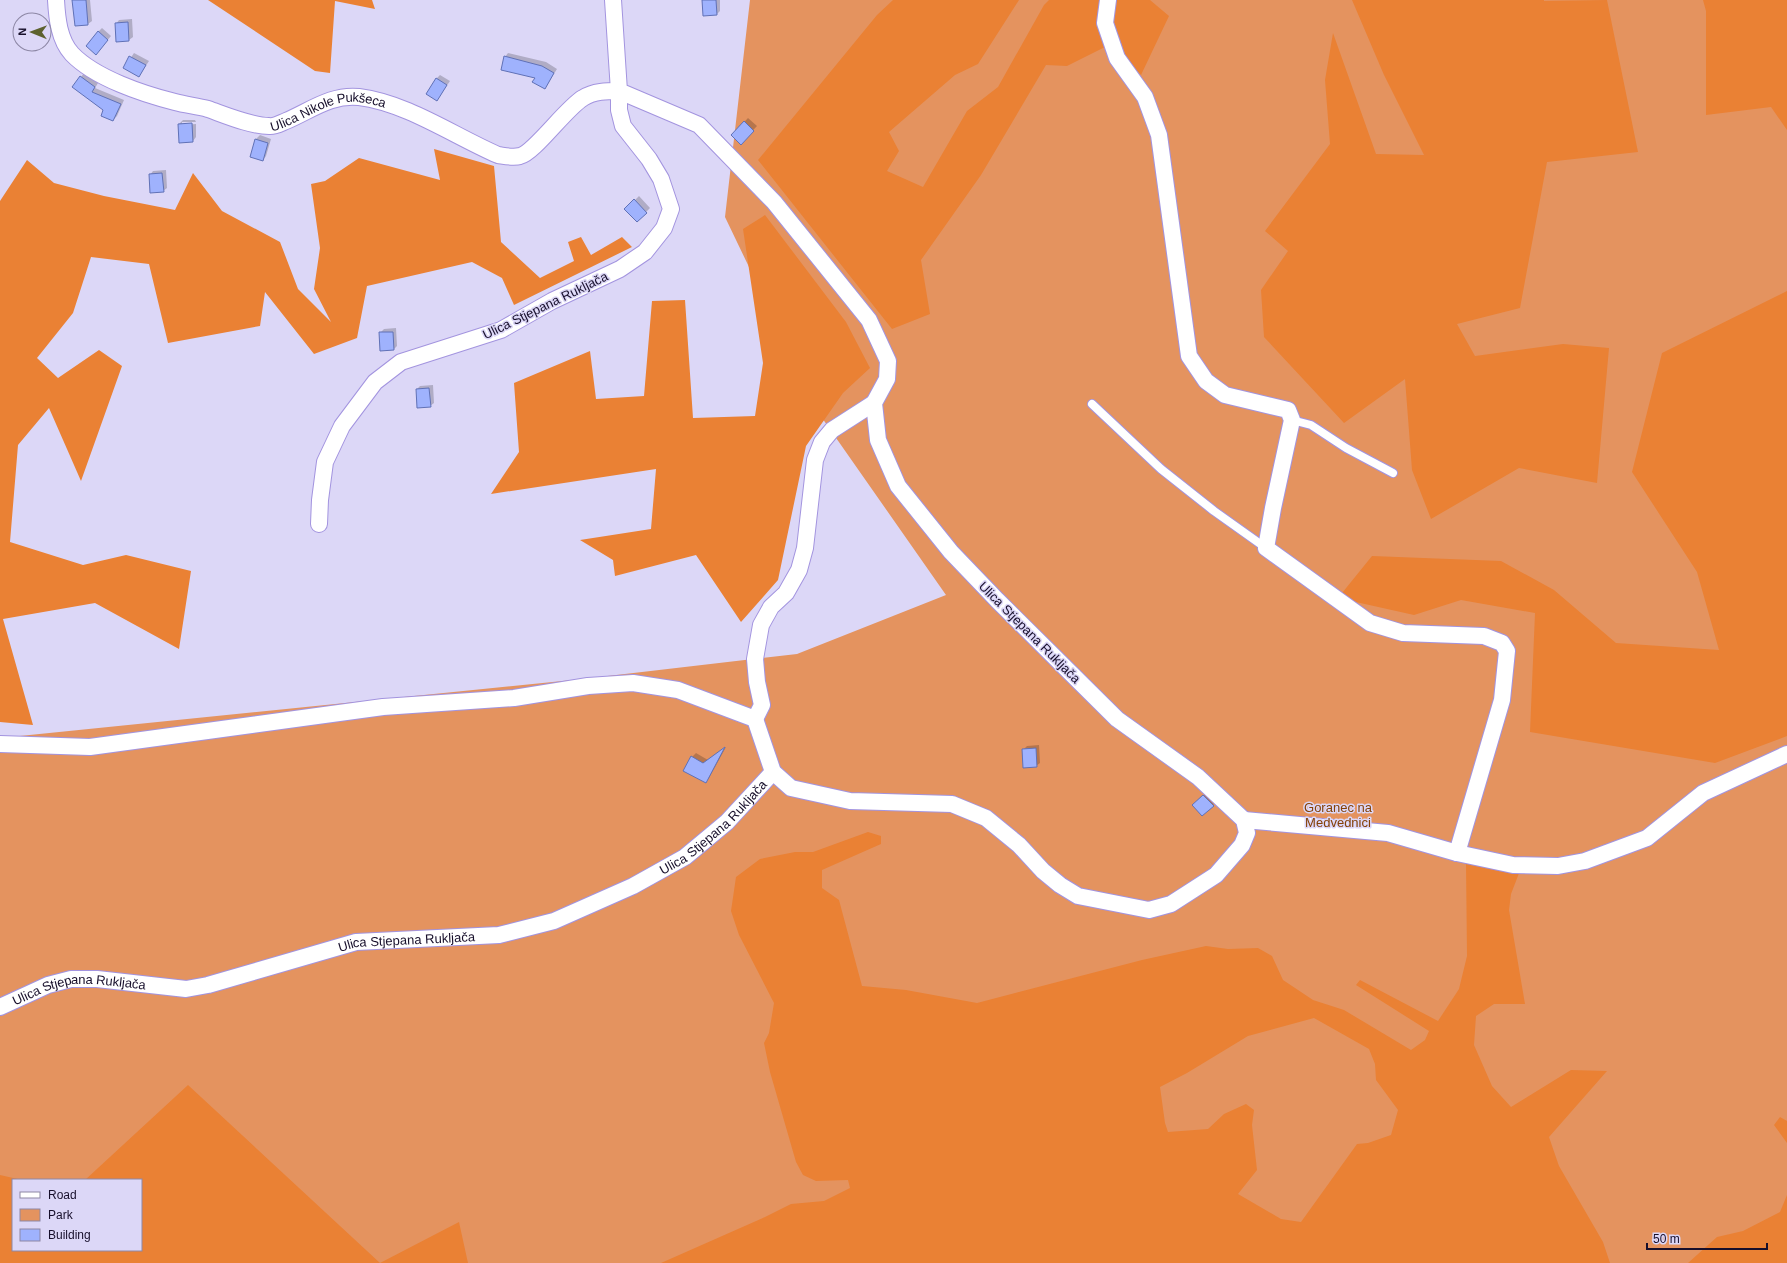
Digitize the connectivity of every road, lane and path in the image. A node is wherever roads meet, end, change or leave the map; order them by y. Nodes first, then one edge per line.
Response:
1 (56, 0) edge
2 (613, 0) edge
3 (1108, 0) edge
4 (619, 90) junction
5 (874, 403) junction
6 (1092, 404) dead end
7 (1292, 420) junction
8 (1393, 473) dead end
9 (319, 524) dead end
10 (1266, 548) junction
11 (755, 719) junction
12 (0, 744) edge
13 (1787, 754) edge
14 (773, 772) junction
15 (1244, 820) junction
16 (1457, 853) junction
17 (0, 1006) edge

1 - 4 street, Ulica Nikole Pukšeca
2 - 4 street, Ulica Stjepana Rukljača
3 - 7 street
4 - 5 street
4 - 9 street, Ulica Stjepana Rukljača
5 - 11 street
5 - 15 street, Ulica Stjepana Rukljača
6 - 10 lane
7 - 8 lane
7 - 10 street
10 - 16 street
11 - 12 street
11 - 14 street, Ulica Stjepana Rukljača
13 - 16 street
14 - 15 street, Ulica Stjepana Rukljača
14 - 17 street, Ulica Stjepana Rukljača
15 - 16 street

